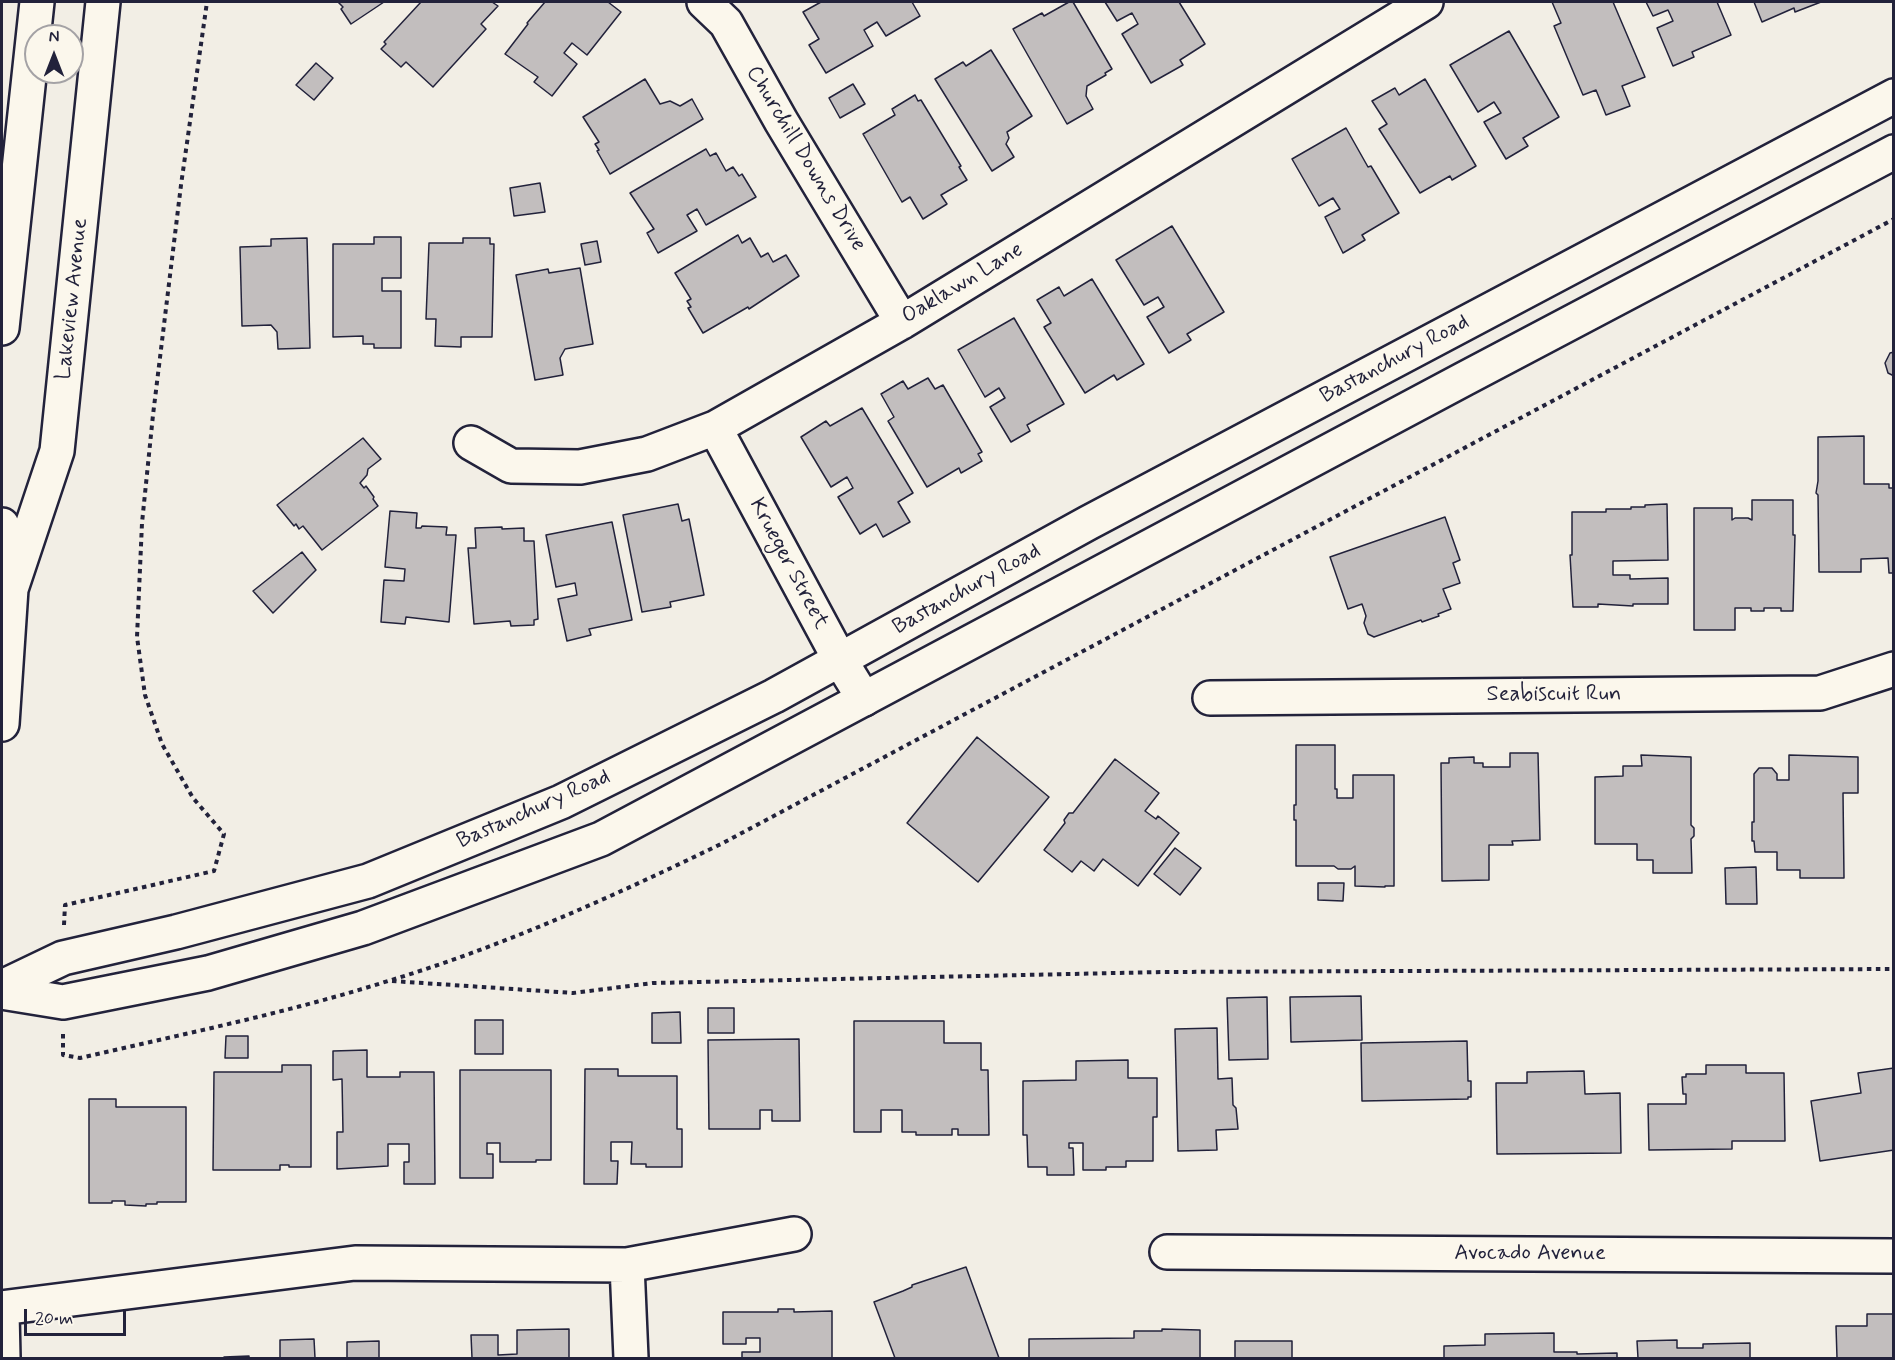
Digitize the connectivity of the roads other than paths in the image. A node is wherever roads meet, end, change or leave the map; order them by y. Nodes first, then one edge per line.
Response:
1 (37, 2) edge
2 (103, 2) edge
3 (704, 2) edge
4 (1426, 2) edge
5 (1893, 96) edge
6 (1893, 152) edge
7 (902, 322) junction
8 (2, 328) edge
9 (715, 428) junction
10 (471, 443) dead end
11 (2, 525) edge
12 (11, 589) junction
13 (840, 660) junction
14 (1893, 669) edge
15 (1210, 698) dead end
16 (864, 699) junction
17 (2, 724) edge
18 (2, 989) edge
19 (794, 1234) dead end
20 (1167, 1252) dead end
21 (1893, 1256) edge
22 (627, 1265) junction
23 (2, 1309) edge
24 (3, 1359) edge
25 (631, 1359) edge

1 - 8 street
2 - 12 street, Lakeview Avenue
3 - 7 street, Churchill Downs Drive
4 - 7 street, Oaklawn Lane
5 - 13 street, Bastanchury Road
6 - 16 street, Bastanchury Road
7 - 9 street, Oaklawn Lane
9 - 10 street, Oaklawn Lane
9 - 13 street, Krueger Street
11 - 12 street, Lakeview Avenue
12 - 17 street, Lakeview Avenue
13 - 16 street, Krueger Street
13 - 18 street, Bastanchury Road
14 - 15 street, Seabiscuit Run
16 - 18 street, Bastanchury Road
19 - 22 street
20 - 21 street, Avocado Avenue
22 - 23 street
22 - 25 street
23 - 24 street

